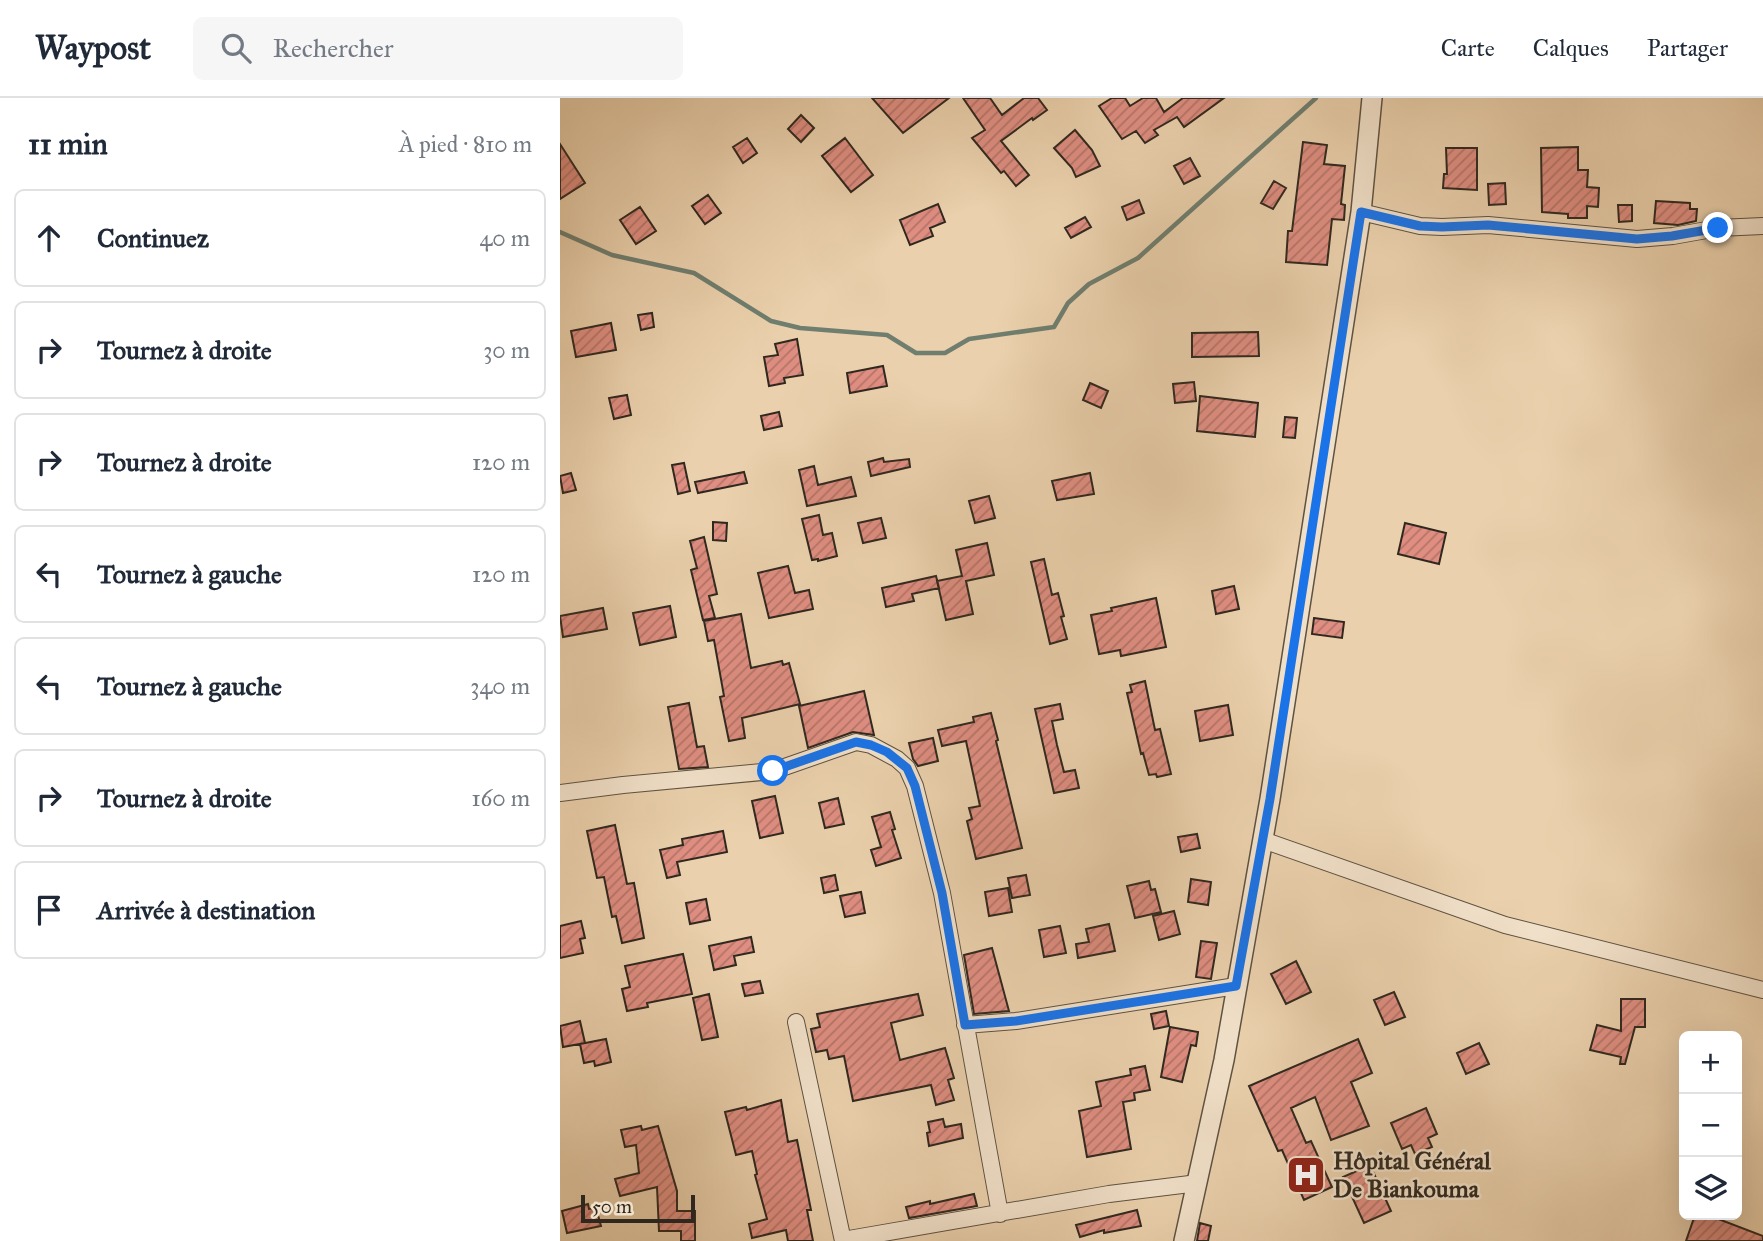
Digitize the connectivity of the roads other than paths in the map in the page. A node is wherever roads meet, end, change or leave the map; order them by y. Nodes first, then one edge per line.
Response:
1 (1372, 98) edge
2 (1361, 212) junction
3 (1763, 226) edge
4 (560, 793) edge
5 (1262, 840) junction
6 (1236, 986) junction
7 (1763, 990) edge
8 (796, 1022) dead end
9 (965, 1025) junction
10 (1198, 1183) junction
11 (1000, 1214) junction
12 (843, 1240) edge
13 (1184, 1241) edge

1 - 2 street
2 - 3 street
2 - 5 street
4 - 9 street
5 - 6 street
5 - 7 street
6 - 9 street
6 - 10 street
8 - 12 street
9 - 11 street
10 - 11 street
10 - 13 street
11 - 12 street

